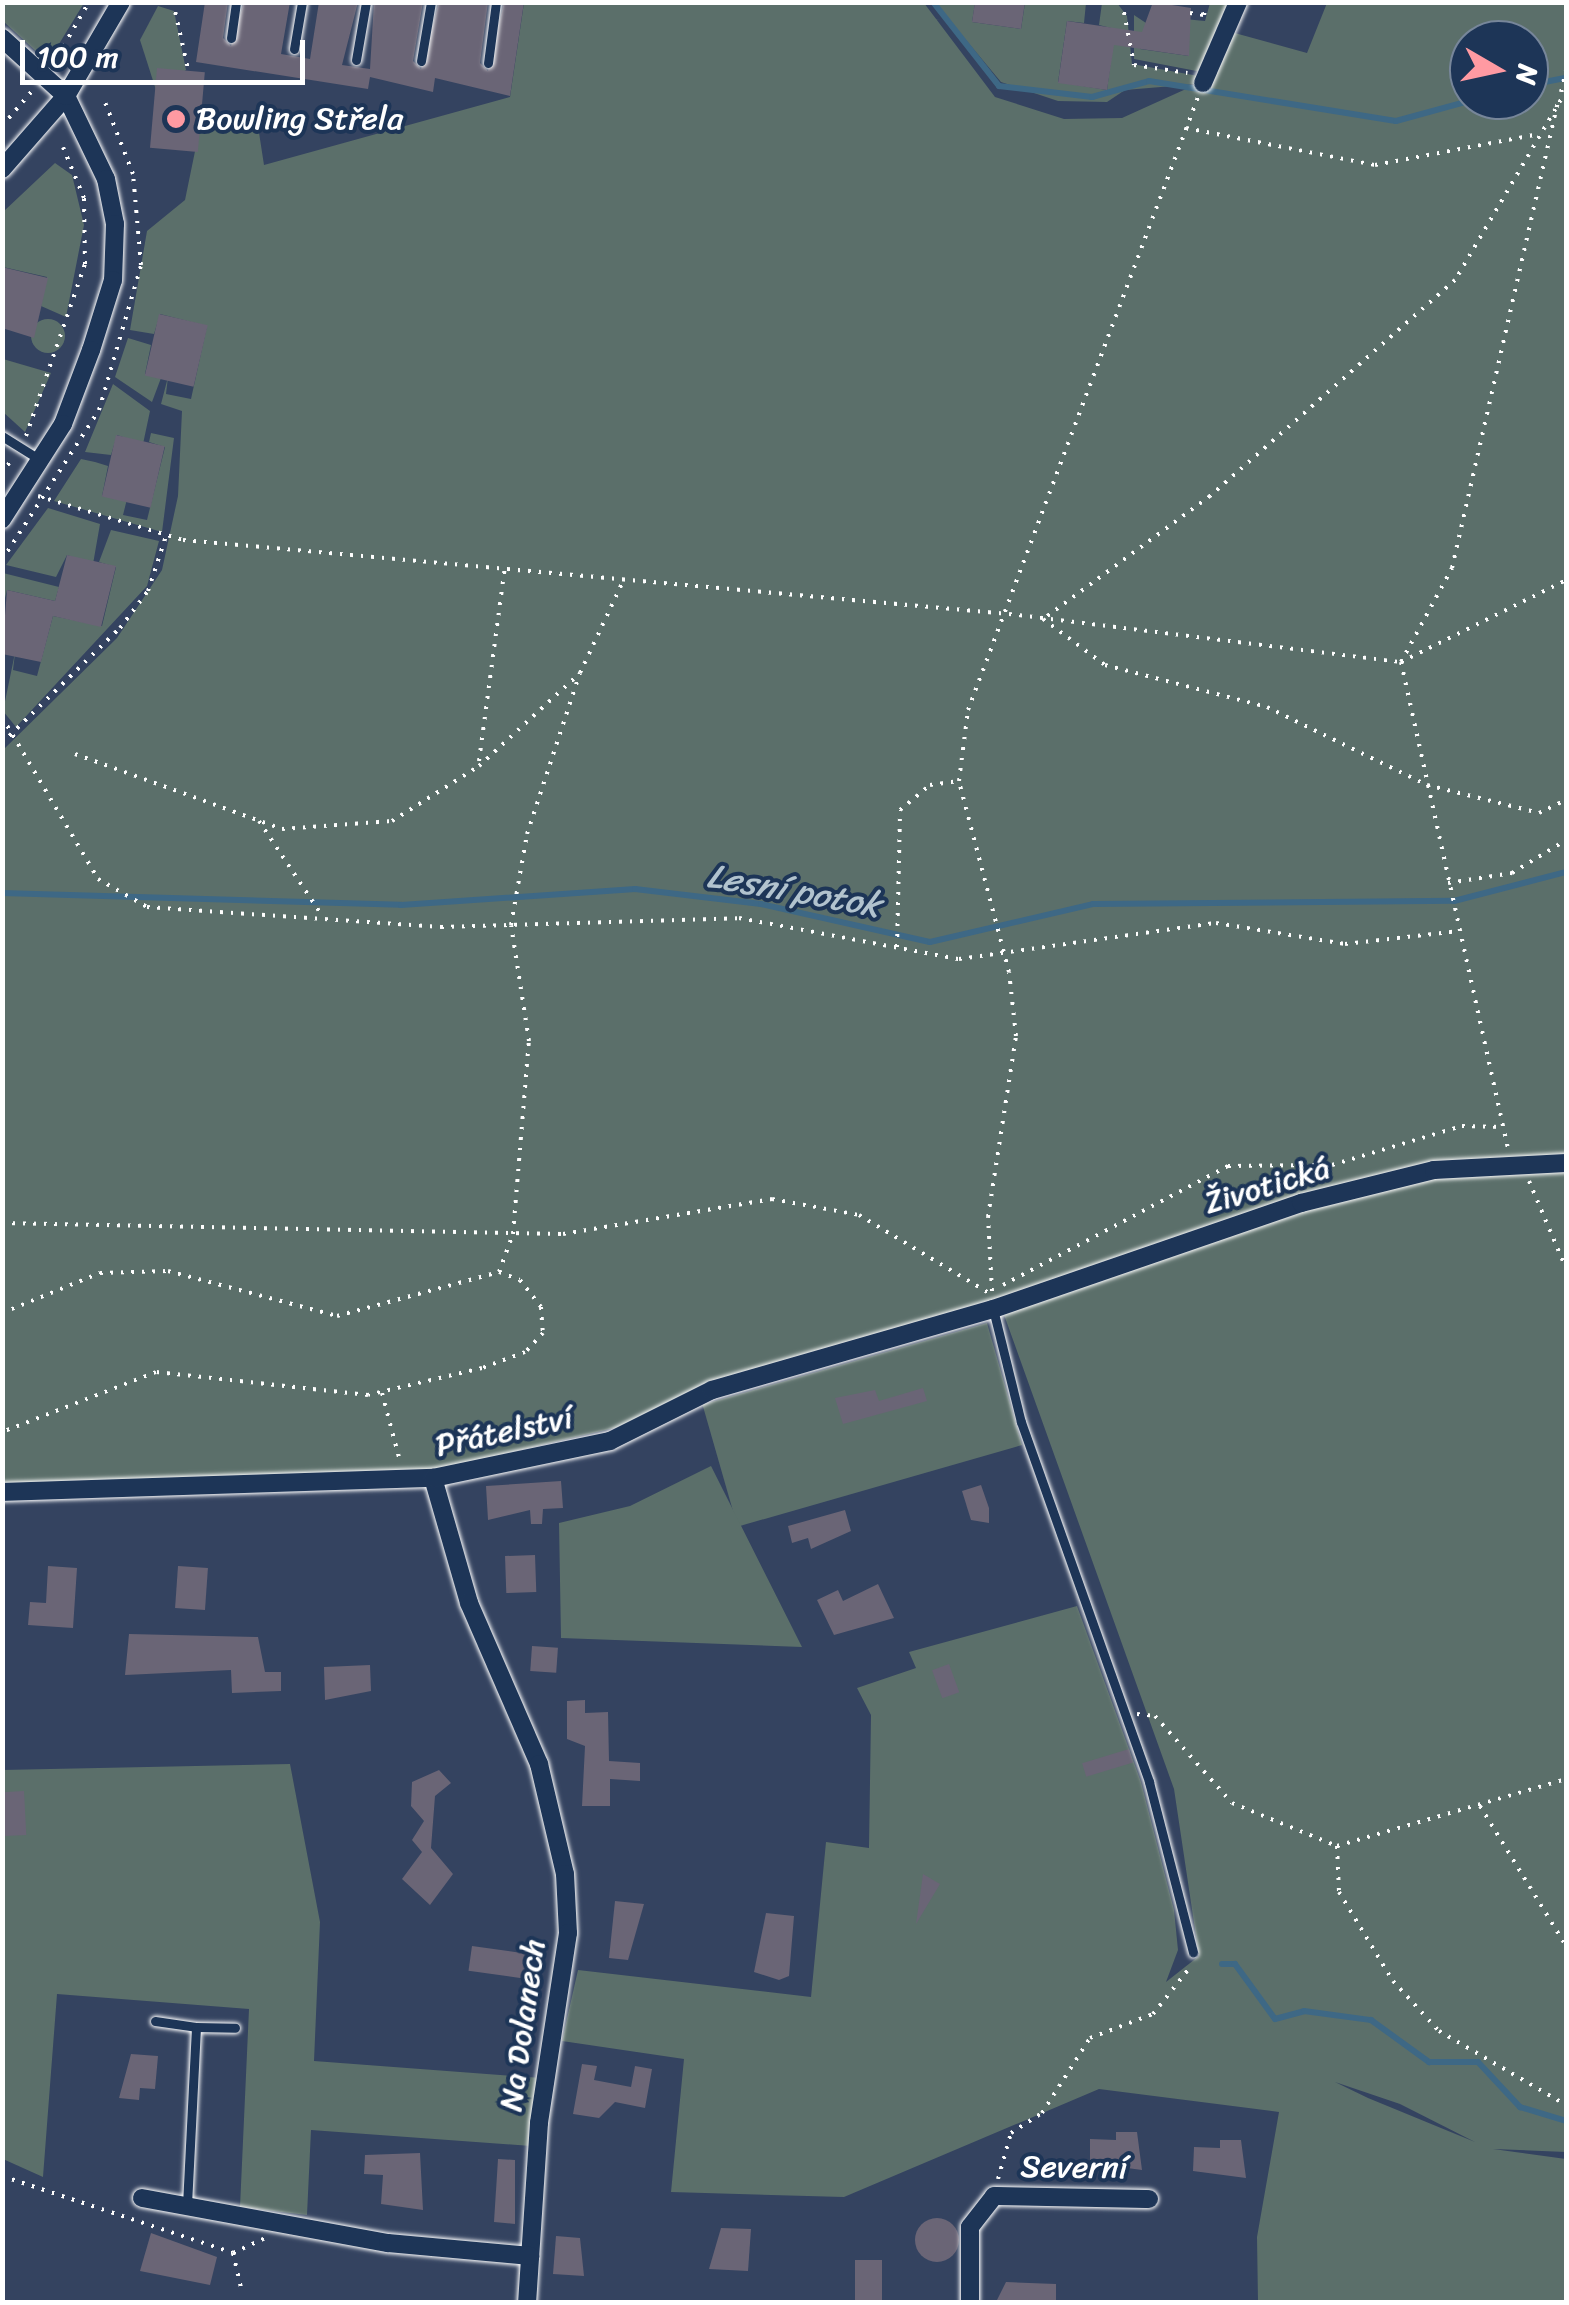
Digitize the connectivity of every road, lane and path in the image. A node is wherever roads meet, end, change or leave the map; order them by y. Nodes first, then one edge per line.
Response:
1 (121, 2) edge
2 (173, 2) edge
3 (236, 2) edge
4 (302, 2) edge
5 (366, 2) edge
6 (431, 2) edge
7 (496, 2) edge
8 (1122, 2) edge
9 (1207, 2) edge
10 (1238, 2) edge
11 (1190, 13) dead end
12 (2, 38) edge
13 (230, 38) dead end
14 (294, 49) dead end
15 (356, 60) dead end
16 (421, 60) dead end
17 (488, 63) dead end
18 (188, 69) dead end
19 (1566, 70) edge
20 (1202, 86) junction
21 (1564, 91) edge
22 (66, 96) junction
23 (1186, 128) junction
24 (1539, 134) junction
25 (63, 147) dead end
26 (2, 169) edge
27 (2, 436) edge
28 (21, 445) junction
29 (42, 461) junction
30 (2, 474) edge
31 (26, 487) junction
32 (2, 519) edge
33 (166, 536) junction
34 (505, 567) junction
35 (624, 579) junction
36 (1566, 580) edge
37 (1009, 614) junction
38 (1043, 619) junction
39 (1401, 662) junction
40 (580, 673) junction
41 (2, 717) edge
42 (15, 732) junction
43 (2, 743) edge
44 (75, 754) dead end
45 (479, 766) junction
46 (959, 782) junction
47 (1428, 785) junction
48 (1566, 800) edge
49 (259, 821) junction
50 (1566, 840) edge
51 (1449, 885) junction
52 (324, 919) junction
53 (511, 925) junction
54 (1458, 931) junction
55 (1002, 946) junction
56 (897, 948) junction
57 (1503, 1127) junction
58 (1566, 1162) edge
59 (1518, 1165) junction
60 (2, 1223) edge
61 (513, 1234) junction
62 (1566, 1268) edge
63 (500, 1272) junction
64 (993, 1302) junction
65 (2, 1313) edge
66 (382, 1392) junction
67 (2, 1432) edge
68 (433, 1478) junction
69 (405, 1479) junction
70 (2, 1492) edge
71 (1123, 1712) junction
72 (1566, 1779) edge
73 (1479, 1804) junction
74 (1337, 1846) junction
75 (1566, 1946) edge
76 (1194, 1952) joint
77 (155, 2020) dead end
78 (196, 2027) junction
79 (234, 2028) dead end
80 (1566, 2105) edge
81 (2, 2176) edge
82 (994, 2196) junction
83 (142, 2198) dead end
84 (1150, 2199) dead end
85 (187, 2205) junction
86 (271, 2223) junction
87 (234, 2253) junction
88 (530, 2256) junction
89 (241, 2289) dead end
90 (527, 2302) edge
91 (970, 2302) edge

1 - 22 street
2 - 18 path
3 - 13 lane
4 - 14 lane
5 - 15 lane
6 - 16 lane
7 - 17 lane
8 - 20 path
9 - 11 path
10 - 20 street
12 - 22 street
19 - 21 path
20 - 23 path
21 - 24 path
21 - 39 path
22 - 26 street
22 - 29 street
23 - 24 path
23 - 37 path
24 - 38 path
25 - 28 path
27 - 28 lane
28 - 29 lane
28 - 30 path
29 - 31 street
31 - 32 street
31 - 33 path
33 - 34 path
33 - 42 path
34 - 35 path
34 - 45 path
35 - 37 path
35 - 40 path
36 - 39 path
37 - 38 path
37 - 46 path
38 - 39 path
38 - 47 path
39 - 47 path
40 - 45 path
40 - 53 path
41 - 42 path
42 - 43 path
42 - 52 path
44 - 49 path
45 - 49 path
46 - 55 path
46 - 56 path
47 - 48 path
47 - 51 path
49 - 52 path
50 - 51 path
51 - 54 path
52 - 53 path
53 - 56 path
53 - 61 path
54 - 55 path
54 - 57 path
55 - 56 path
55 - 64 path
57 - 59 path
57 - 64 path
58 - 59 street, Životická
59 - 62 path
59 - 64 street, Životická
60 - 61 path
61 - 63 path
61 - 64 path
63 - 65 path
63 - 66 path
64 - 68 street, Přátelství
64 - 71 lane
66 - 67 path
66 - 69 path
68 - 69 street, Přátelství
68 - 88 street, Na Dolanech
69 - 70 street, Přátelství
71 - 74 path
71 - 76 lane
72 - 73 path
73 - 74 path
73 - 75 path
74 - 80 path
76 - 82 path
77 - 78 lane
78 - 79 lane
78 - 85 lane
81 - 87 path
82 - 84 street, Severní
82 - 91 street, Severní
83 - 85 street
85 - 86 street
86 - 87 path
86 - 88 street
87 - 89 path
88 - 90 street, Na Dolanech

